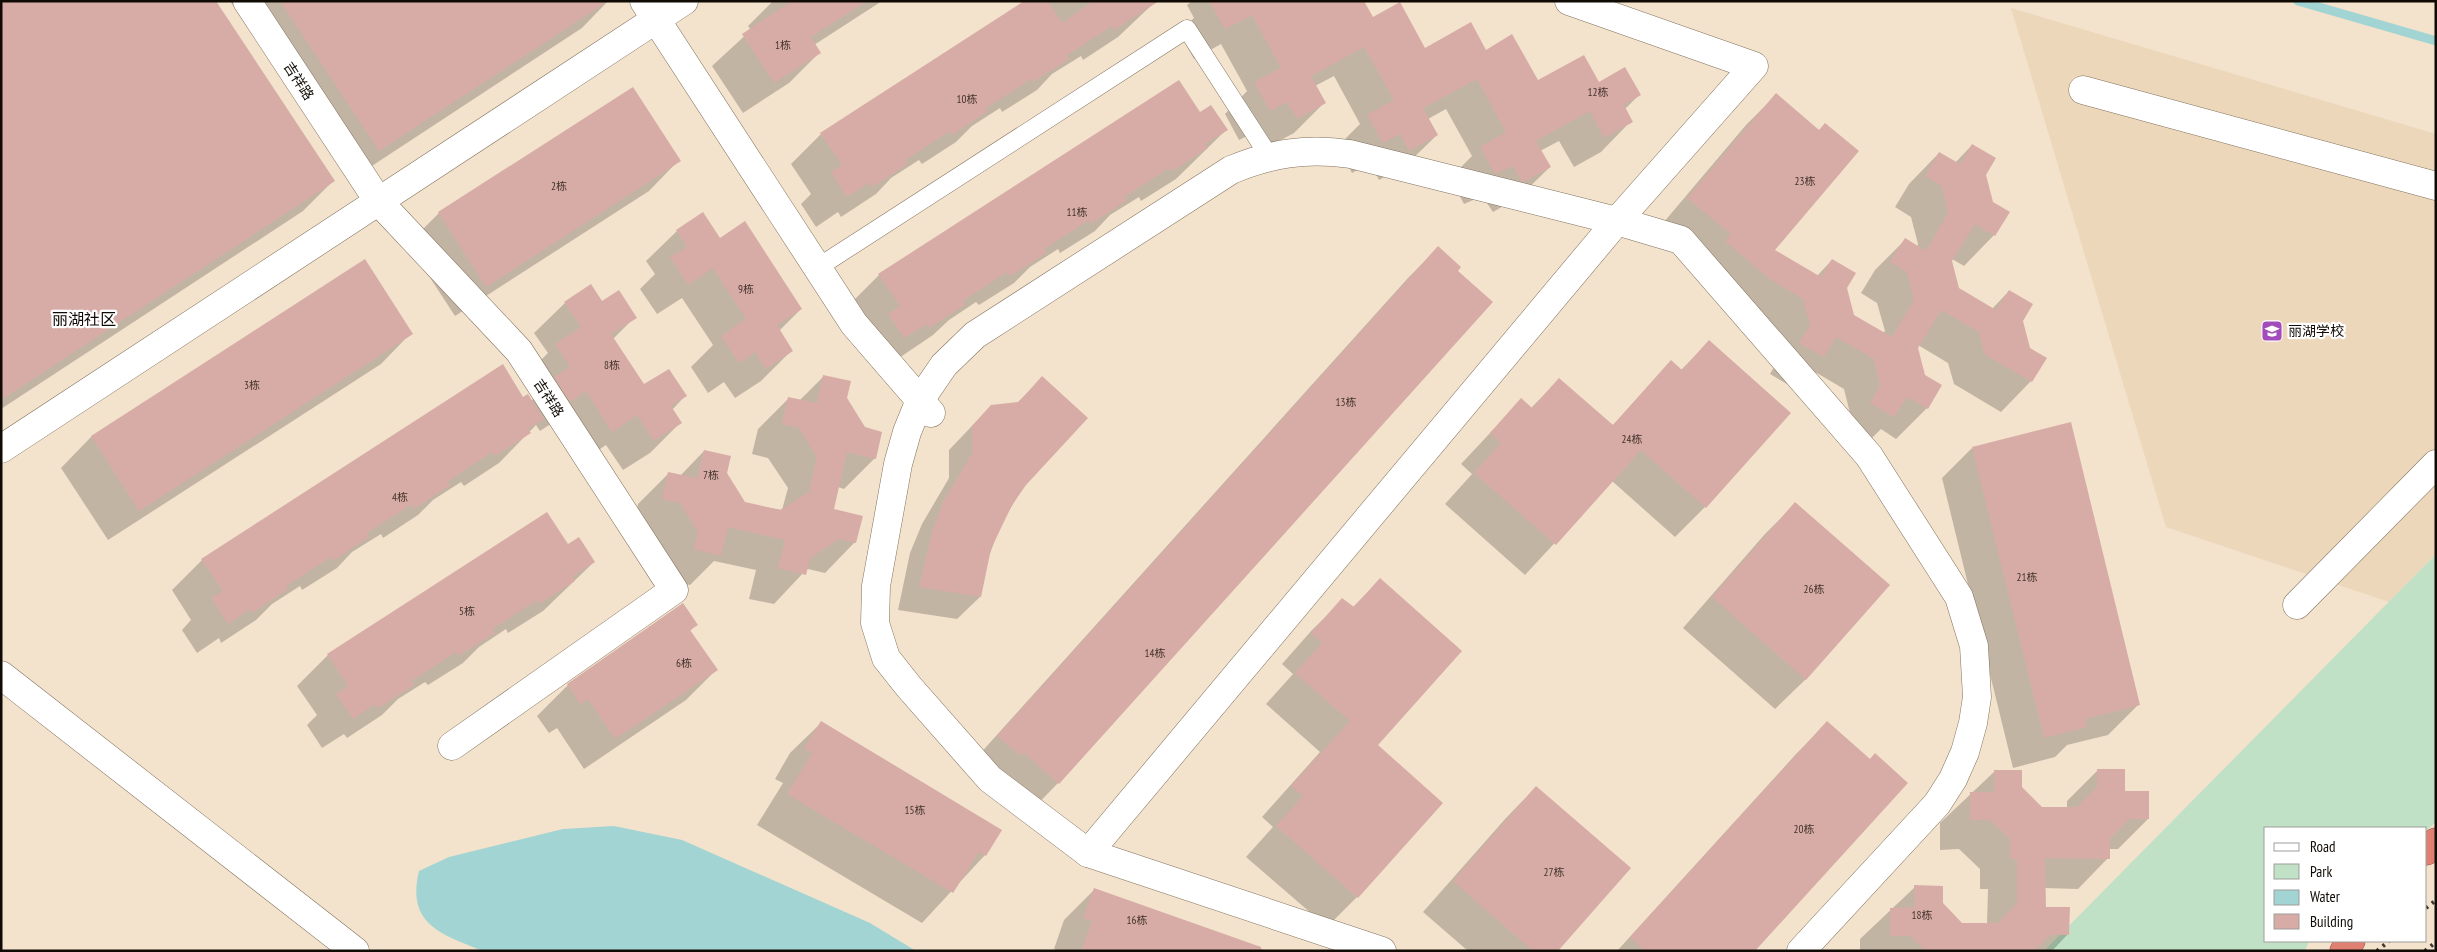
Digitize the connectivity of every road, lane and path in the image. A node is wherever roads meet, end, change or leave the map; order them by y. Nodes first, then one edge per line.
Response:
1 (247, 1) edge
2 (684, 1) edge
3 (1569, 1) edge
4 (650, 10) edge
5 (2083, 90) dead end
6 (1269, 156) junction
7 (2436, 186) edge
8 (379, 202) junction
9 (1617, 221) junction
10 (817, 268) junction
11 (926, 407) junction
12 (1, 449) edge
13 (2436, 464) edge
14 (2297, 605) dead end
15 (1, 675) edge
16 (452, 746) dead end
17 (1088, 853) junction
18 (355, 951) edge
19 (1382, 951) edge
20 (1801, 951) edge

1 - 8 street, 吉祥路
2 - 4 street
3 - 9 street
4 - 8 street
4 - 10 street
5 - 7 street
6 - 9 street
6 - 10 lane
6 - 11 street
8 - 12 street
8 - 16 street, 吉祥路
9 - 17 street
9 - 20 street
10 - 11 street
11 - 17 street
13 - 14 street
15 - 18 street
17 - 19 street

